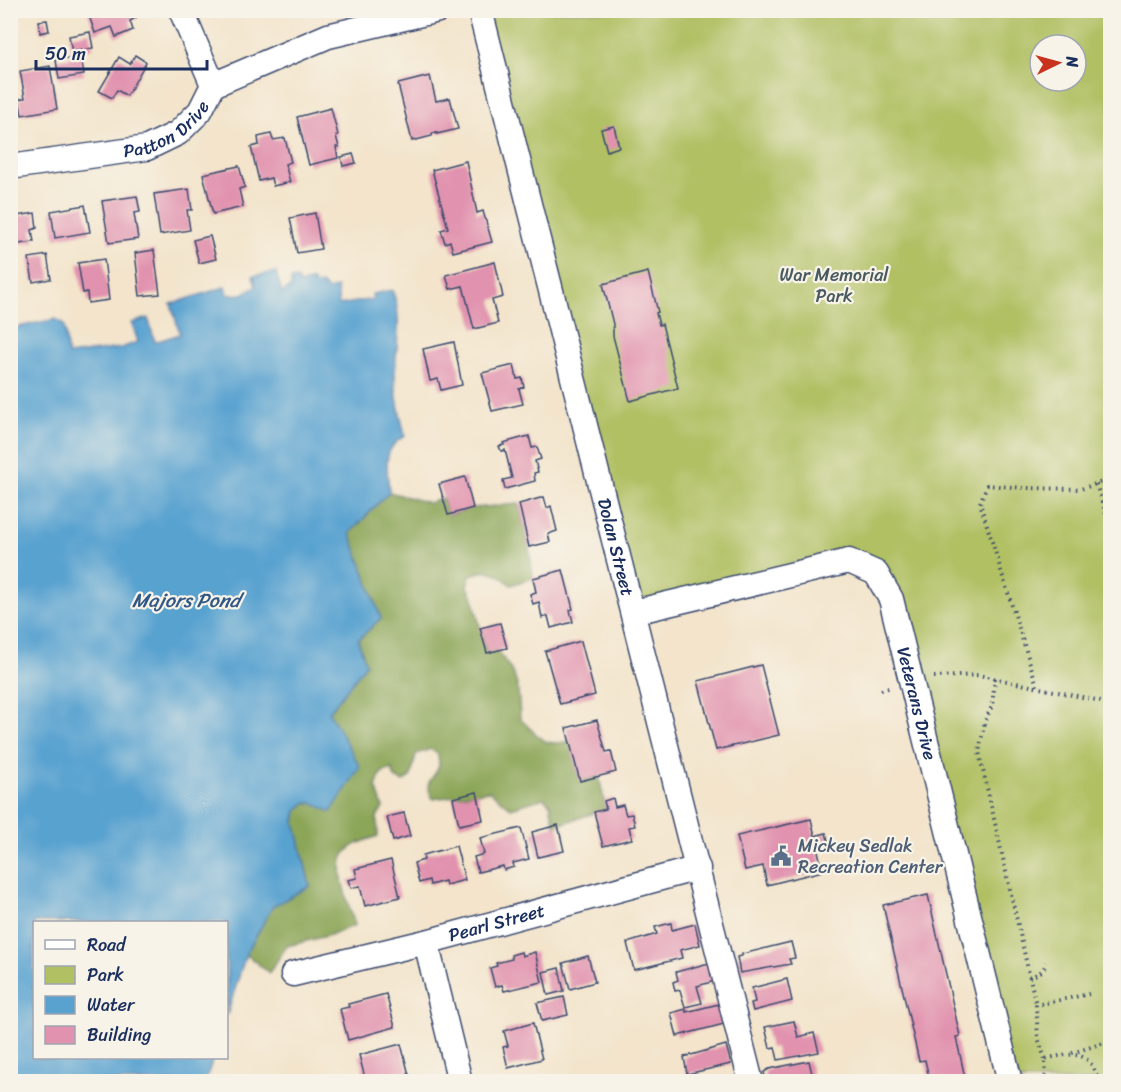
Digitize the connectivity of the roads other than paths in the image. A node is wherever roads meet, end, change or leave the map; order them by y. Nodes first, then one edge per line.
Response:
1 (182, 10) edge
2 (438, 10) edge
3 (480, 10) edge
4 (213, 85) junction
5 (10, 167) edge
6 (634, 612) junction
7 (698, 868) junction
8 (426, 942) junction
9 (294, 974) dead end
10 (460, 1082) edge
11 (751, 1082) edge
12 (1010, 1082) edge

1 - 4 street
2 - 4 street, Patton Drive
3 - 6 street, Dolan Street
4 - 5 street, Patton Drive
6 - 7 street, Dolan Street
6 - 12 street, Veterans Drive
7 - 8 street, Pearl Street
7 - 11 street, Dolan Street
8 - 9 street, Pearl Street
8 - 10 street

